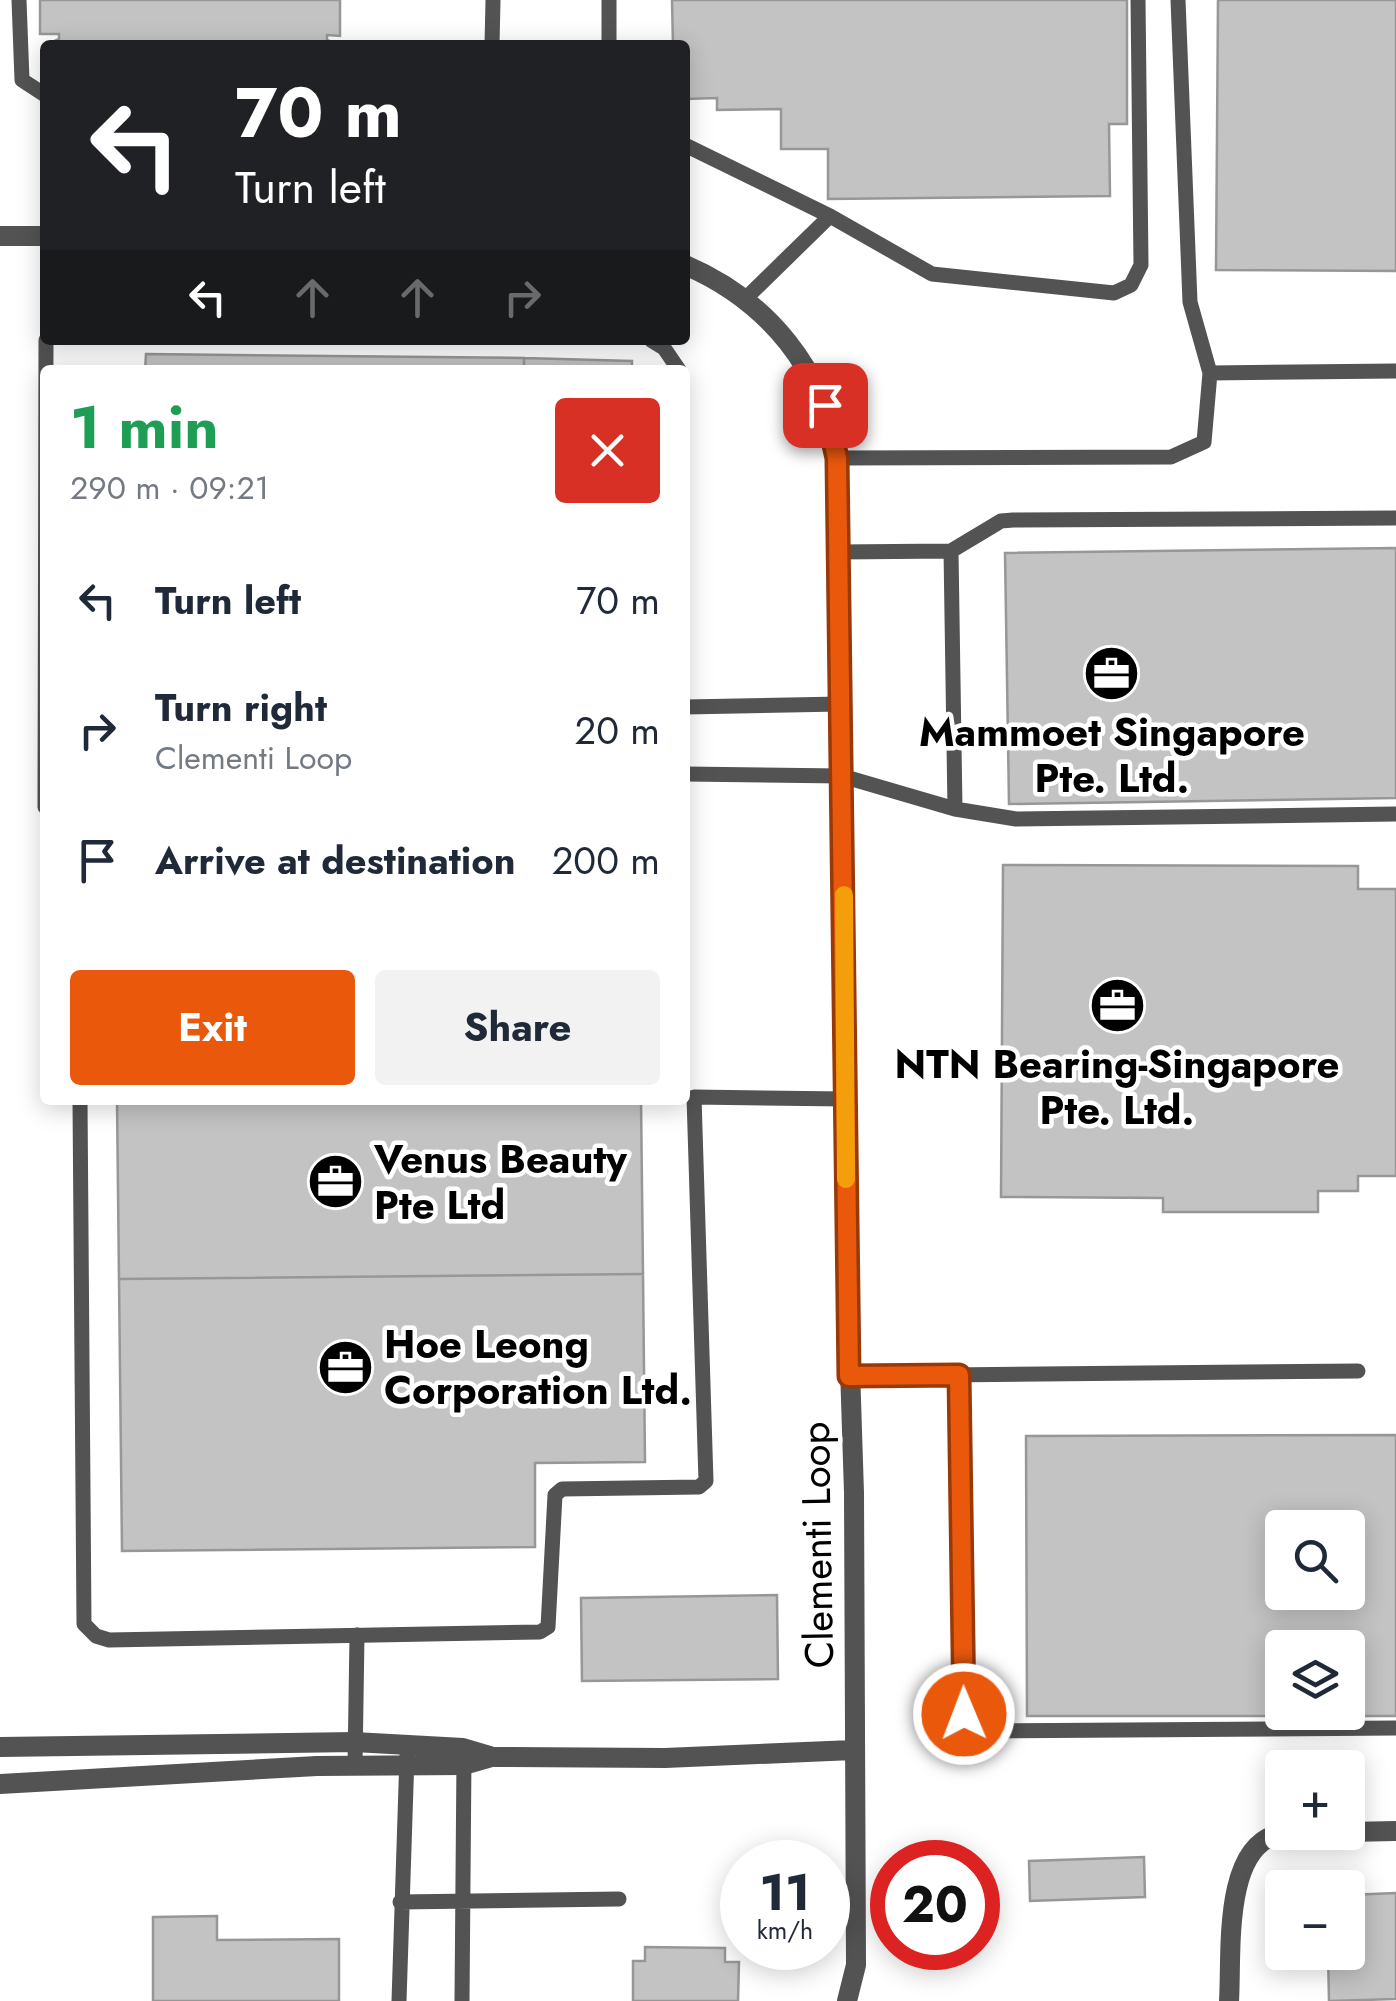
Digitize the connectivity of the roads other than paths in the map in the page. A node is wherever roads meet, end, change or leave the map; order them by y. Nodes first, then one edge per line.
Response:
1 (19, 0) edge
2 (493, 0) edge
3 (609, 0) edge
4 (1138, 0) edge
5 (1178, 0) edge
6 (492, 40) edge
7 (608, 40) edge
8 (40, 92) edge
9 (690, 147) edge
10 (830, 216) junction
11 (0, 236) edge
12 (40, 236) edge
13 (690, 268) edge
14 (745, 298) junction
15 (659, 345) edge
16 (676, 365) edge
17 (1396, 371) edge
18 (1210, 373) junction
19 (837, 458) junction
20 (1396, 518) edge
21 (951, 551) junction
22 (838, 552) junction
23 (840, 704) junction
24 (690, 707) edge
25 (690, 774) edge
26 (842, 776) junction
27 (956, 809) junction
28 (1396, 814) edge
29 (690, 1096) edge
30 (846, 1099) junction
31 (80, 1105) edge
32 (689, 1105) edge
33 (1358, 1370) dead end
34 (959, 1375) junction
35 (849, 1376) junction
36 (357, 1635) junction
37 (1396, 1728) edge
38 (354, 1742) junction
39 (0, 1747) edge
40 (853, 1750) junction
41 (407, 1756) junction
42 (464, 1756) junction
43 (355, 1766) junction
44 (0, 1784) edge
45 (1396, 1831) edge
46 (1365, 1832) edge
47 (1265, 1841) edge
48 (619, 1899) dead end
49 (400, 1902) junction
50 (462, 1902) junction
51 (400, 2001) edge
52 (462, 2001) edge
53 (847, 2001) edge
54 (1229, 2001) edge

1 - 8 lane
2 - 6 lane
3 - 7 lane
4 - 10 lane
5 - 18 lane
9 - 10 lane
10 - 14 lane
11 - 12 street
13 - 14 street, Clementi Loop
14 - 19 street, Clementi Loop
15 - 16 lane
17 - 18 lane
18 - 19 lane
19 - 22 street, Clementi Loop
20 - 21 lane
21 - 22 lane
21 - 27 lane
22 - 23 street, Clementi Loop
23 - 24 lane
23 - 26 street, Clementi Loop
25 - 26 lane
26 - 27 lane
26 - 30 street, Clementi Loop
27 - 28 lane
29 - 30 lane
30 - 35 street, Clementi Loop
31 - 36 lane
32 - 36 lane
33 - 34 lane
34 - 35 lane
34 - 37 lane
35 - 40 street, Clementi Loop
36 - 38 lane
38 - 39 street
38 - 41 street
38 - 43 lane
40 - 42 street
40 - 53 street, Clementi Loop
41 - 42 street
41 - 43 street
41 - 49 lane
42 - 50 lane
43 - 44 street
45 - 46 street
47 - 54 street
48 - 50 lane
49 - 50 lane
49 - 51 lane
50 - 52 lane

